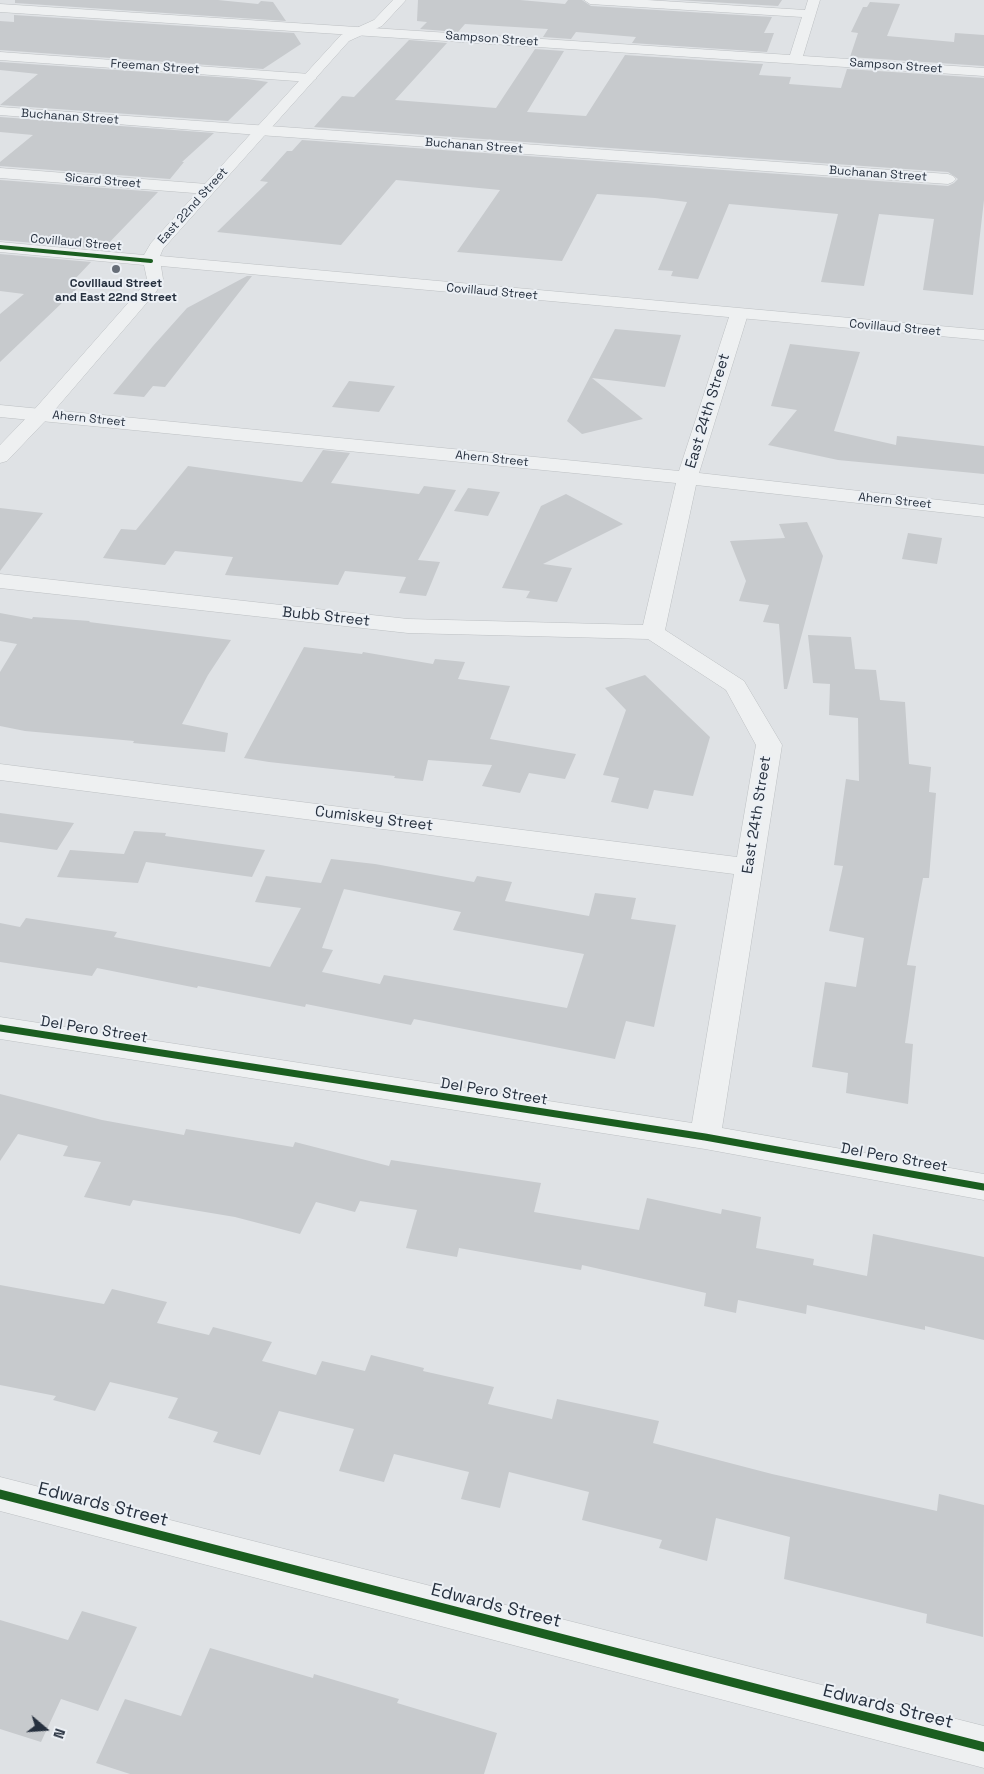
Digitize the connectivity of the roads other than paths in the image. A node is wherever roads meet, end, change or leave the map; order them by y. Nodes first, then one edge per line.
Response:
1 (400, 0) edge
2 (590, 0) edge
3 (814, 0) edge
4 (0, 8) edge
5 (810, 14) junction
6 (362, 30) junction
7 (0, 56) edge
8 (795, 60) junction
9 (984, 72) edge
10 (310, 78) junction
11 (0, 111) edge
12 (259, 131) junction
13 (0, 173) edge
14 (948, 179) dead end
15 (207, 189) junction
16 (0, 248) edge
17 (151, 261) junction
18 (738, 314) junction
19 (984, 335) edge
20 (0, 411) edge
21 (40, 415) junction
22 (0, 457) edge
23 (687, 478) junction
24 (984, 511) edge
25 (0, 582) edge
26 (653, 632) junction
27 (0, 772) edge
28 (748, 867) junction
29 (0, 1028) edge
30 (705, 1137) junction
31 (984, 1187) edge
32 (0, 1494) edge
33 (984, 1747) edge

1 - 6 street, East 22nd Street
2 - 5 street
3 - 5 street
4 - 6 street, Sampson Street
5 - 8 street
6 - 8 street, Sampson Street
6 - 10 street, East 22nd Street
7 - 10 street, Freeman Street
8 - 9 street, Sampson Street
10 - 12 street, East 22nd Street
11 - 12 street, Buchanan Street
12 - 14 street, Buchanan Street
12 - 15 street, East 22nd Street
13 - 15 street, Sicard Street
15 - 17 street, East 22nd Street
16 - 17 street, Covillaud Street
17 - 18 street, Covillaud Street
17 - 21 street, East 22nd Street
18 - 19 street, Covillaud Street
18 - 23 street, East 24th Street
20 - 21 street, Ahern Street
21 - 22 street, East 22nd Street
21 - 23 street, Ahern Street
23 - 24 street, Ahern Street
23 - 26 street, East 24th Street
25 - 26 street, Bubb Street
26 - 28 street, East 24th Street
27 - 28 street, Cumiskey Street
28 - 30 street, East 24th Street
29 - 30 street, Del Pero Street
30 - 31 street, Del Pero Street
32 - 33 street, Edwards Street

